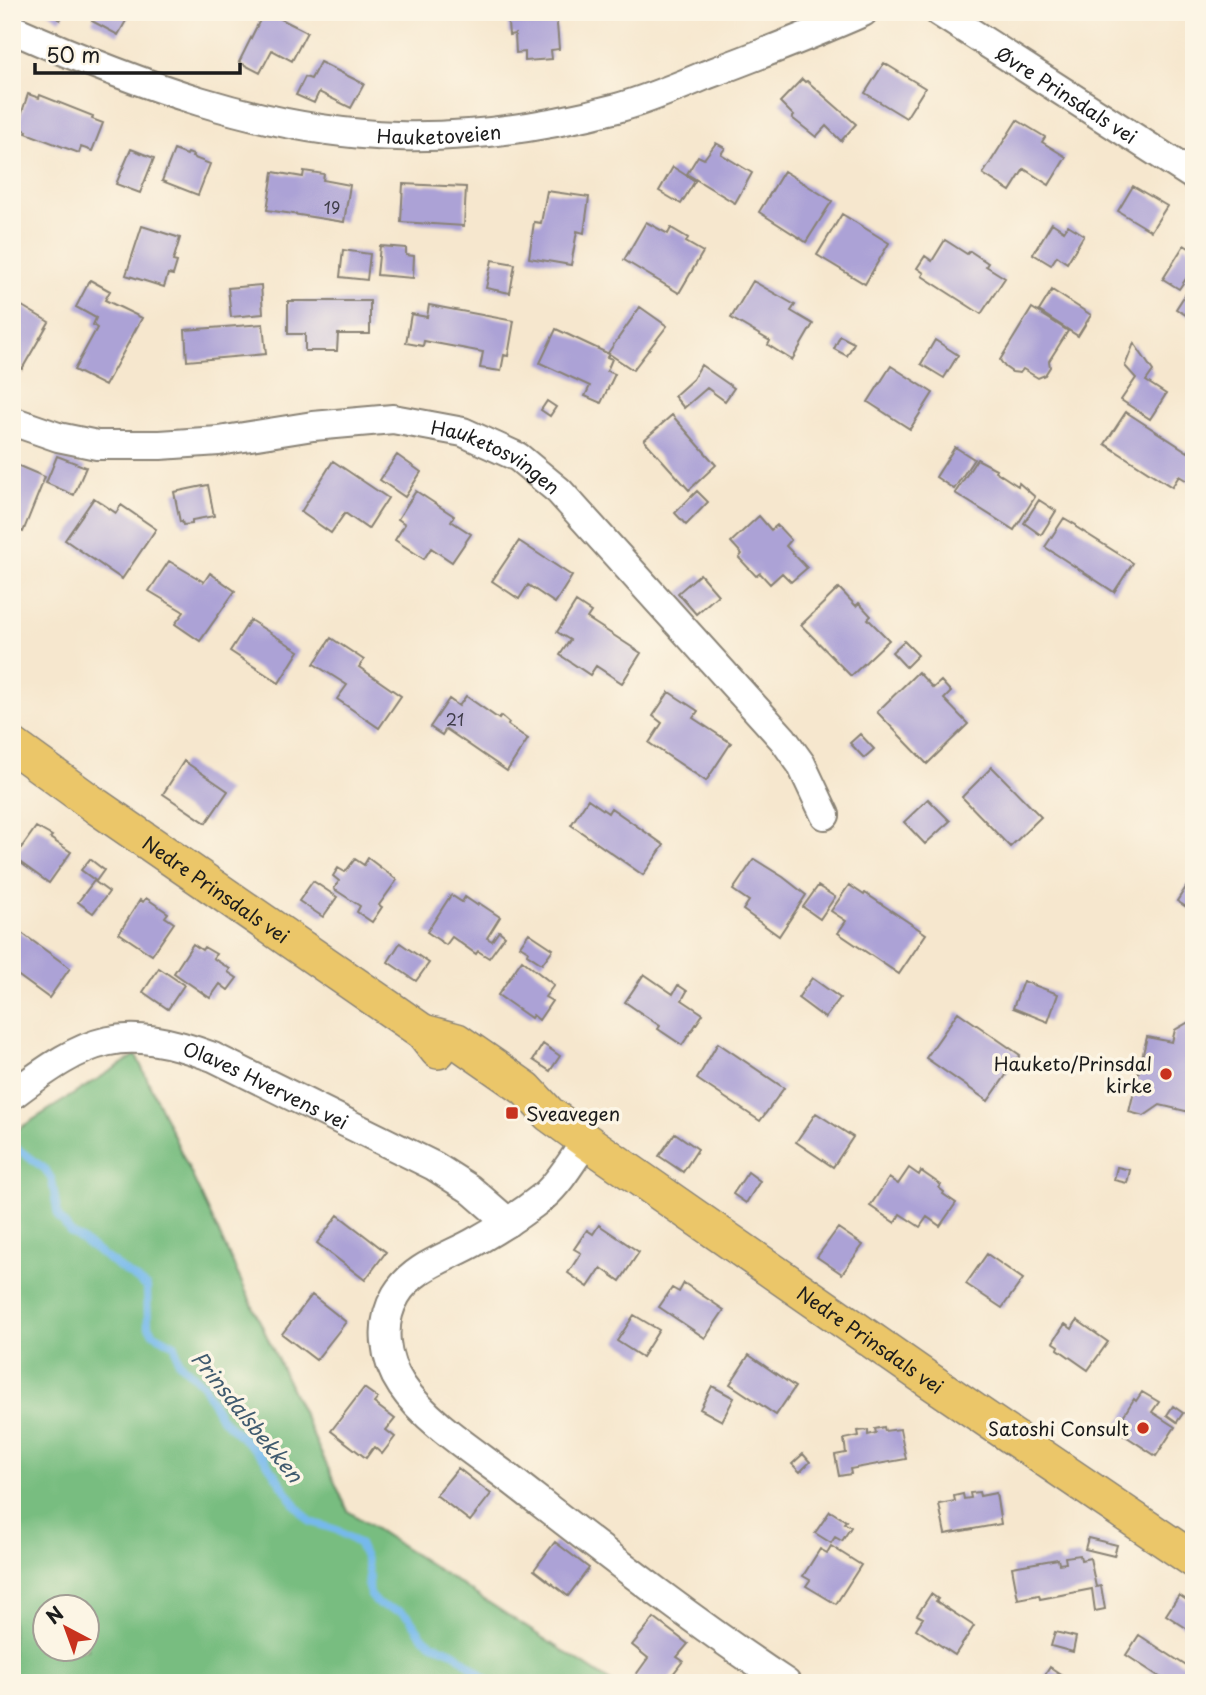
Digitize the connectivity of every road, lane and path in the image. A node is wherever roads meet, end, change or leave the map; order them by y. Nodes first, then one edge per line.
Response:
1 (863, 12) edge
2 (939, 12) edge
3 (12, 29) edge
4 (1194, 176) edge
5 (12, 421) edge
6 (12, 745) edge
7 (825, 816) dead end
8 (12, 1095) edge
9 (586, 1141) junction
10 (508, 1222) junction
11 (1194, 1560) edge
12 (786, 1683) edge

1 - 3 street, Hauketoveien
2 - 4 street, Øvre Prinsdals vei
5 - 7 street, Hauketosvingen
6 - 9 main road, Nedre Prinsdals vei
8 - 10 street, Olaves Hvervens vei
9 - 10 street
9 - 11 main road, Nedre Prinsdals vei
10 - 12 street

